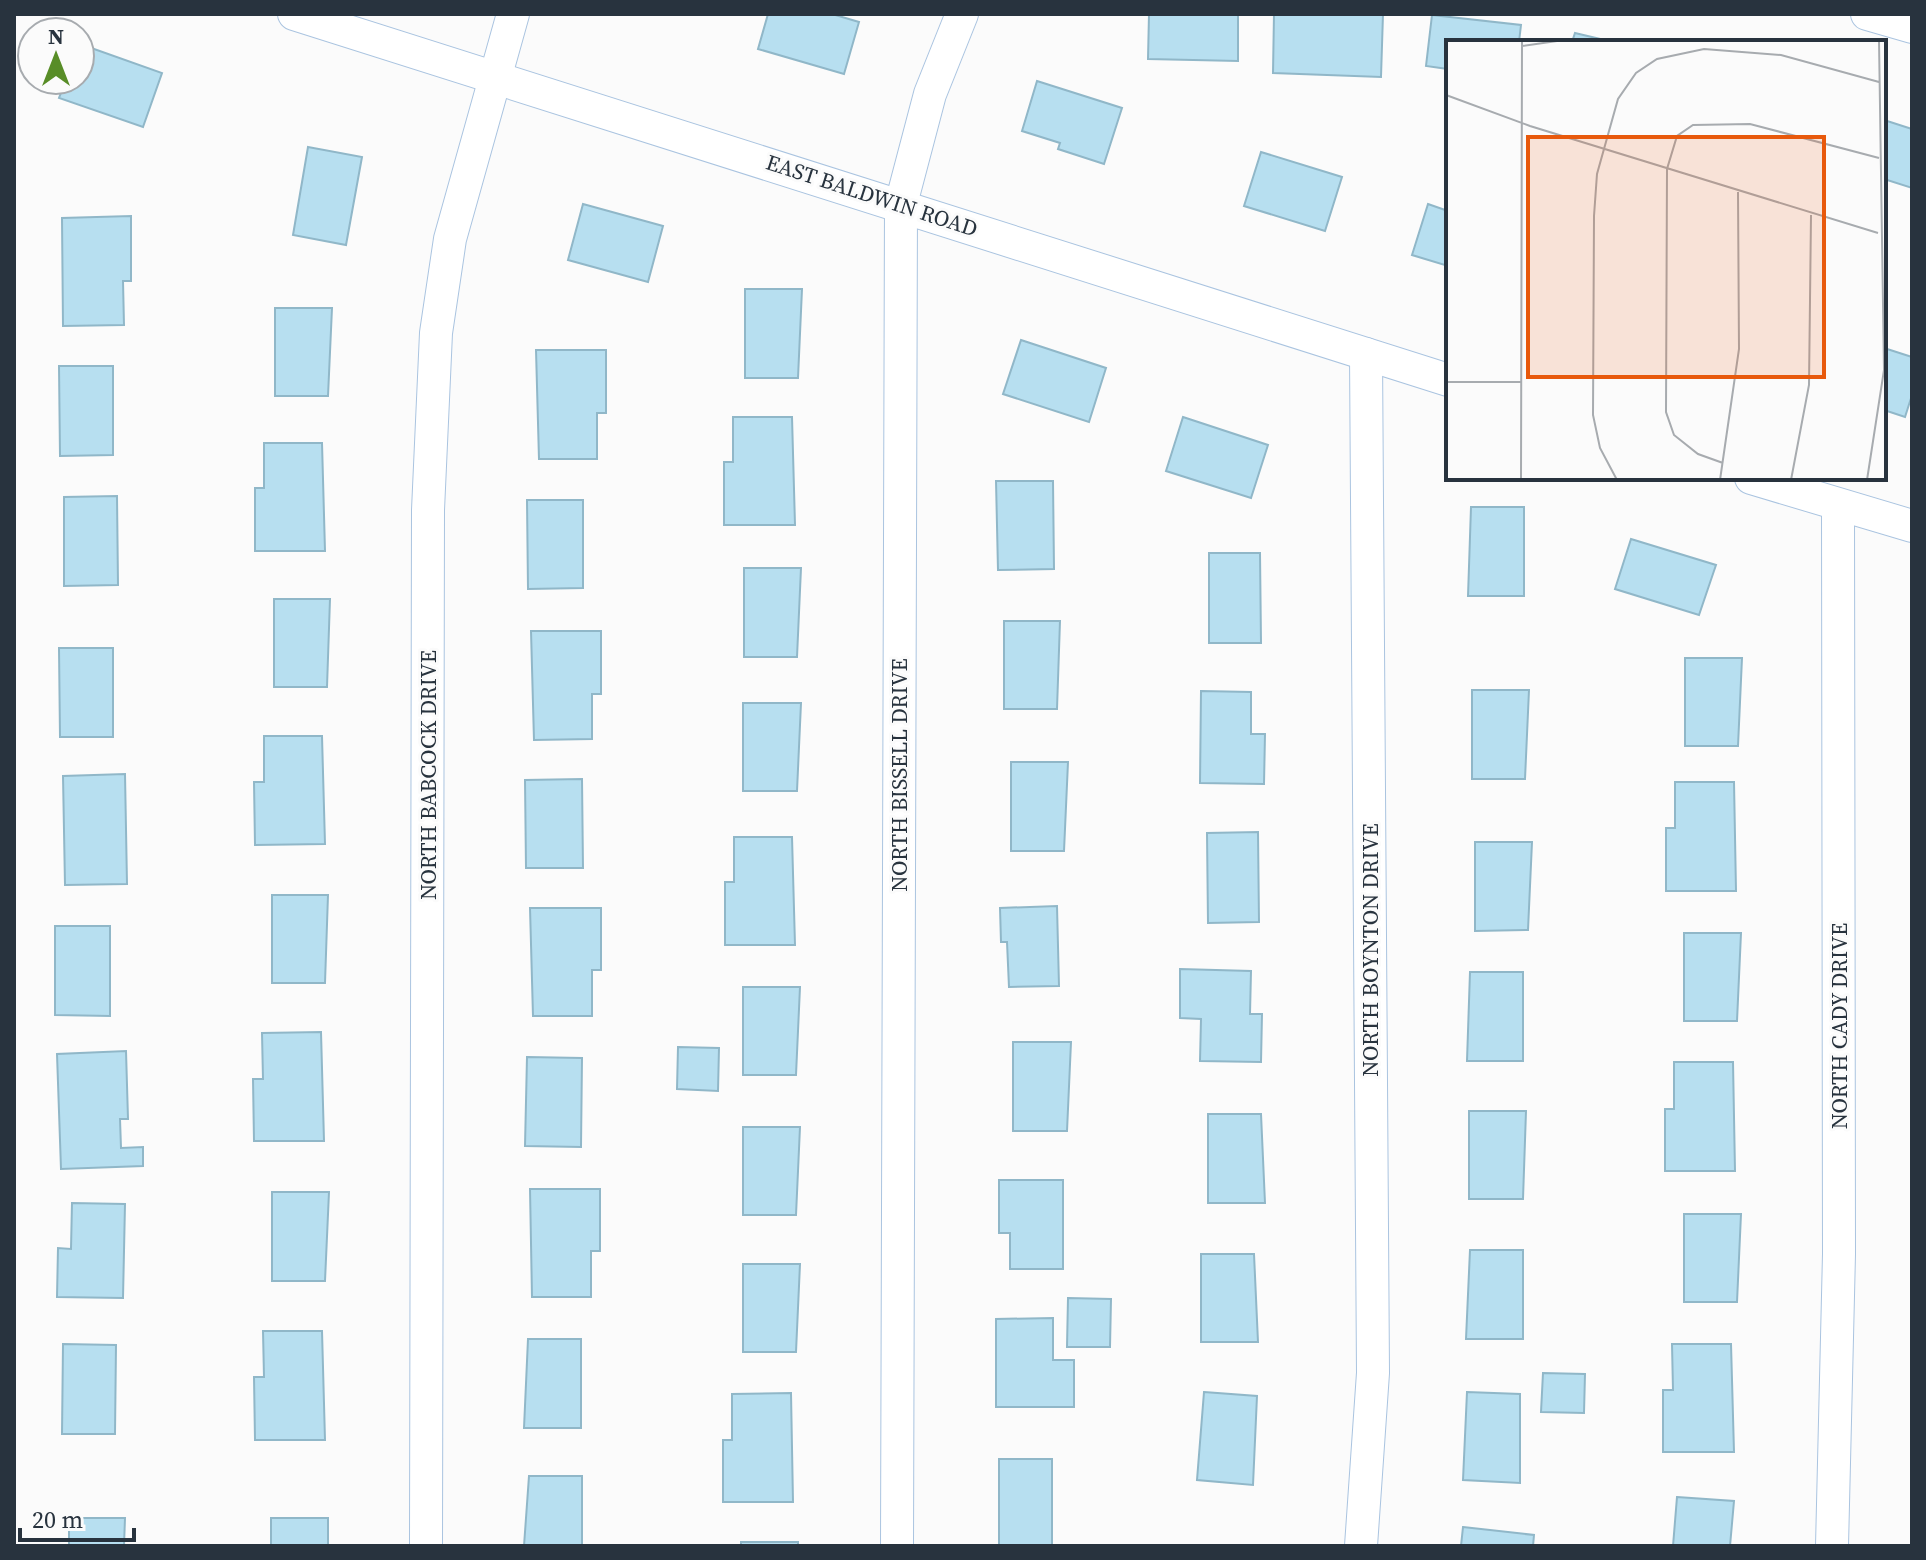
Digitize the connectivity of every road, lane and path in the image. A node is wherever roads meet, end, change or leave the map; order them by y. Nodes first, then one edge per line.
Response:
1 (294, 14) edge
2 (513, 14) edge
3 (962, 14) edge
4 (1867, 14) edge
5 (1912, 27) edge
6 (496, 75) junction
7 (901, 204) junction
8 (1366, 354) junction
9 (1446, 379) edge
10 (1757, 480) edge
11 (1838, 506) junction
12 (1912, 526) edge
13 (426, 1546) edge
14 (897, 1546) edge
15 (1361, 1546) edge
16 (1832, 1546) edge

1 - 6 street, EAST BALDWIN ROAD
2 - 6 street, NORTH BABCOCK DRIVE
3 - 7 street, NORTH BISSELL DRIVE
4 - 5 street
6 - 7 street, EAST BALDWIN ROAD
6 - 13 street, NORTH BABCOCK DRIVE
7 - 8 street, EAST BALDWIN ROAD
7 - 14 street, NORTH BISSELL DRIVE
8 - 9 street, EAST BALDWIN ROAD
8 - 15 street, NORTH BOYNTON DRIVE
10 - 11 street
11 - 12 street
11 - 16 street, NORTH CADY DRIVE

